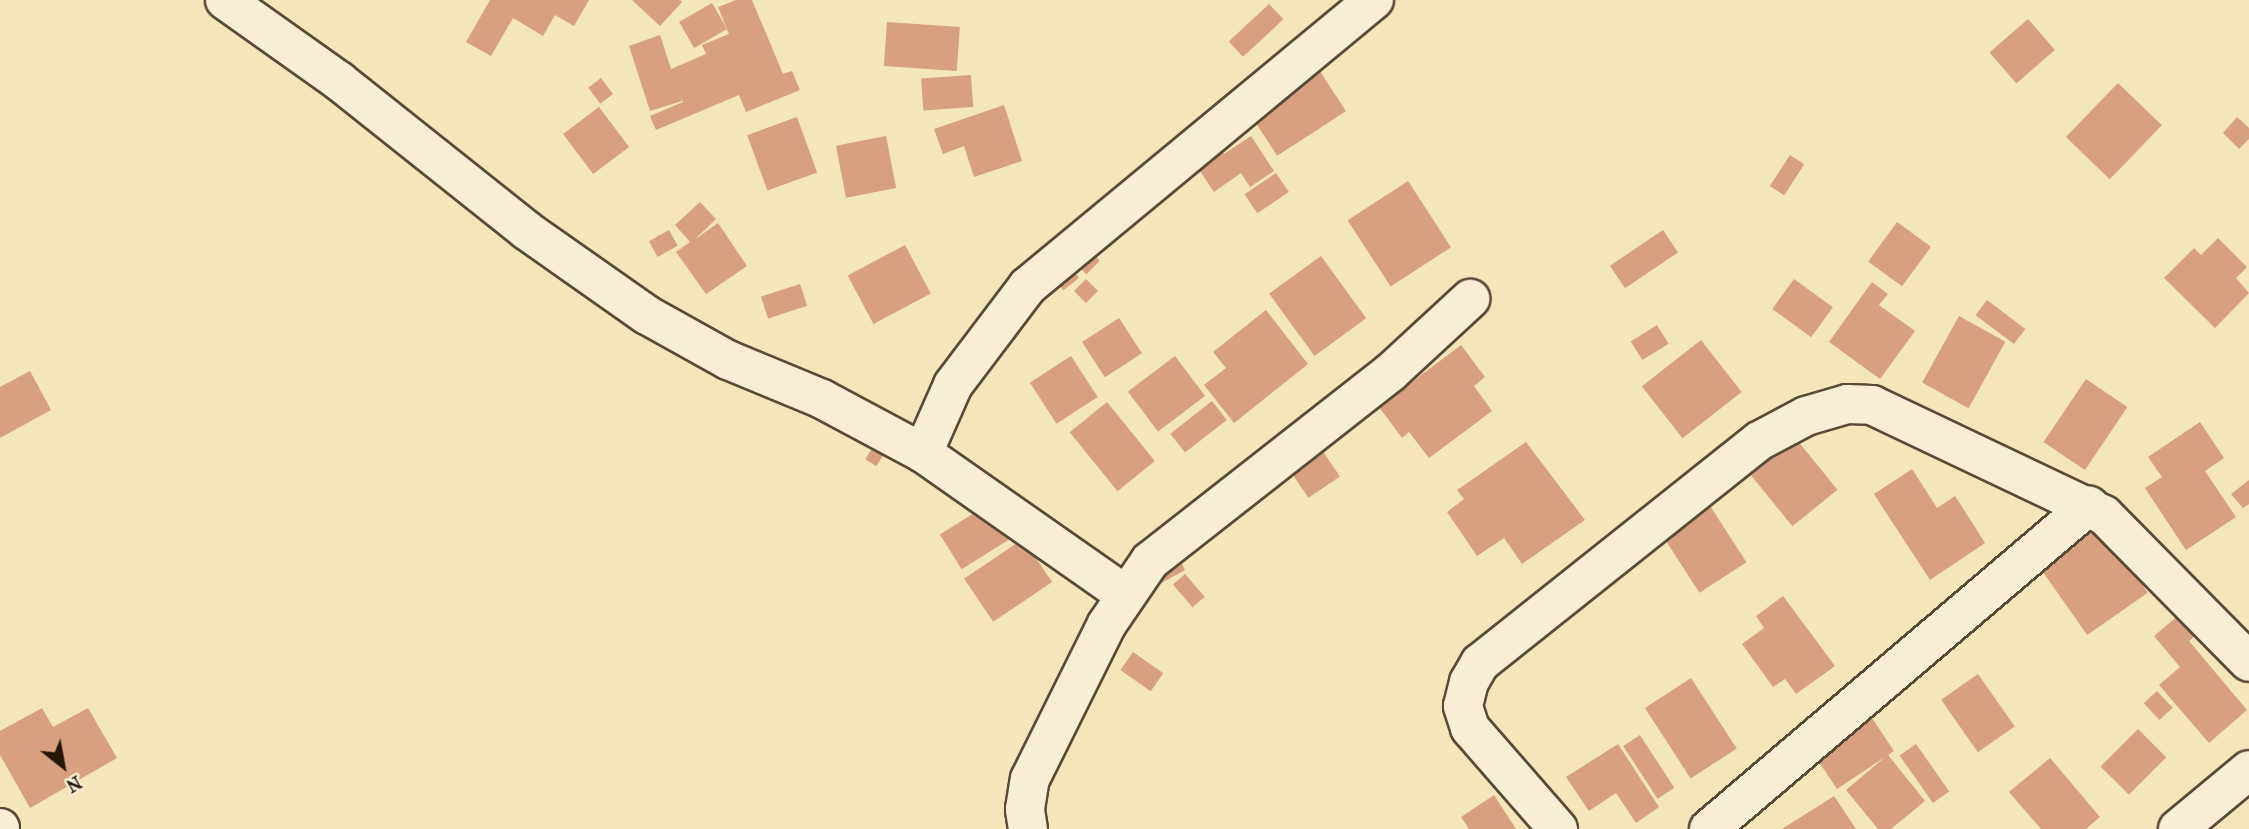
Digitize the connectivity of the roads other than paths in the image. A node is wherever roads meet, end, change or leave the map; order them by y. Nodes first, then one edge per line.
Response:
1 (225, 0) edge
2 (1374, 0) edge
3 (1470, 299) dead end
4 (923, 453) junction
5 (2089, 506) junction
6 (1124, 594) junction
7 (2249, 662) edge
8 (2249, 771) edge
9 (1028, 829) edge
10 (1558, 829) edge
11 (1709, 829) edge
12 (2178, 829) edge

1 - 4 street
2 - 4 street
3 - 6 street
4 - 6 street
5 - 7 street
5 - 10 street
5 - 11 street
6 - 9 street
8 - 12 street

